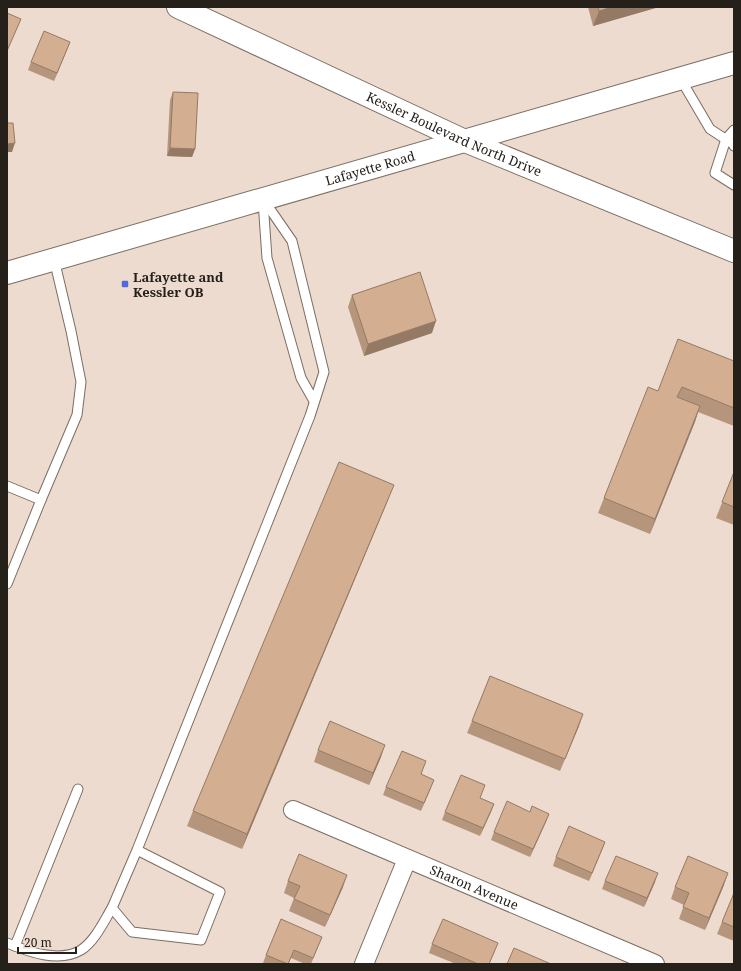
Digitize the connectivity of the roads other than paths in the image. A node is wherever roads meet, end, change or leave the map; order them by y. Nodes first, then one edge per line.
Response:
1 (178, 7) edge
2 (734, 63) edge
3 (680, 78) junction
4 (734, 130) edge
5 (465, 141) junction
6 (733, 144) edge
7 (734, 185) edge
8 (263, 199) junction
9 (732, 246) edge
10 (54, 259) junction
11 (7, 273) edge
12 (314, 401) junction
13 (7, 486) edge
14 (41, 500) junction
15 (7, 584) edge
16 (78, 789) dead end
17 (293, 810) dead end
18 (137, 850) junction
19 (407, 859) junction
20 (112, 908) junction
21 (11, 945) edge
22 (364, 964) edge
23 (655, 964) edge

1 - 5 main road, Kessler Boulevard North Drive
2 - 3 main road, Lafayette Road
3 - 5 main road, Lafayette Road
3 - 6 lane
4 - 6 lane
5 - 8 main road, Lafayette Road
5 - 9 main road, Kessler Boulevard North Drive
6 - 7 lane
8 - 10 main road, Lafayette Road
8 - 12 lane
8 - 12 lane
10 - 11 main road, Lafayette Road
10 - 14 lane
12 - 18 lane
13 - 14 lane
14 - 15 lane
16 - 21 lane
17 - 19 street, Sharon Avenue
18 - 20 lane
18 - 20 lane
19 - 22 street
19 - 23 street, Sharon Avenue
20 - 21 lane

